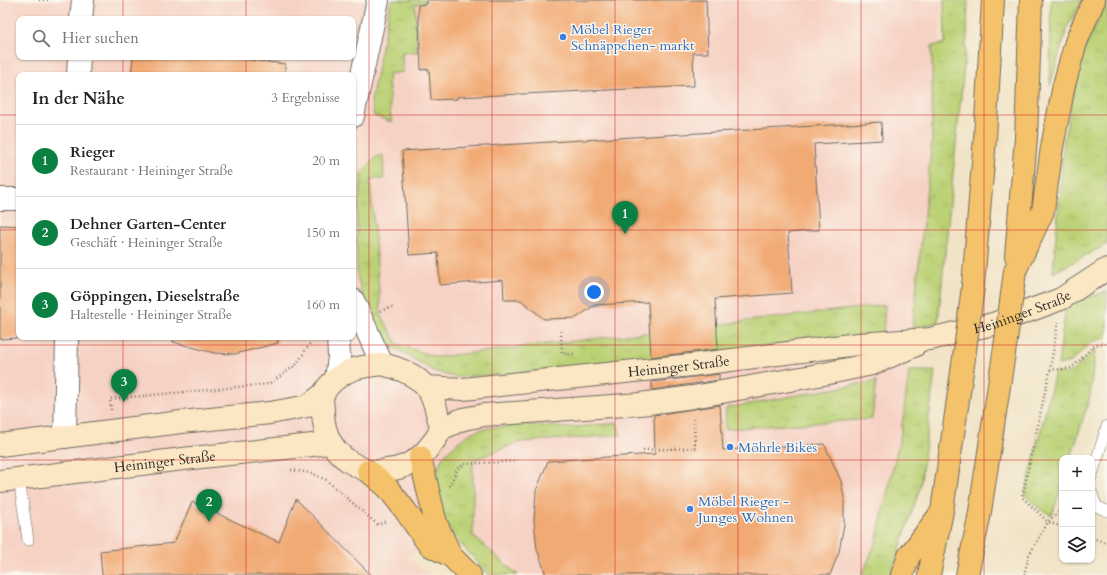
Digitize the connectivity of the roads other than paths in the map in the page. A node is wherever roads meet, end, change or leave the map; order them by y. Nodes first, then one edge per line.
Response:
1 (82, 0) edge
2 (378, 0) edge
3 (993, 0) edge
4 (1031, 0) edge
5 (1094, 0) edge
6 (81, 16) edge
7 (79, 60) edge
8 (78, 72) edge
9 (356, 102) edge
10 (0, 199) edge
11 (16, 199) edge
12 (1107, 269) edge
13 (1015, 272) junction
14 (356, 307) edge
15 (930, 339) junction
16 (67, 340) edge
17 (338, 340) edge
18 (382, 364) junction
19 (336, 379) junction
20 (427, 387) junction
21 (322, 396) junction
22 (1107, 426) edge
23 (441, 429) junction
24 (65, 437) junction
25 (331, 443) junction
26 (3, 446) edge
27 (420, 457) junction
28 (1095, 465) edge
29 (368, 471) junction
30 (10, 480) edge
31 (1095, 503) edge
32 (942, 511) junction
33 (1107, 511) edge
34 (28, 540) dead end
35 (451, 556) junction
36 (470, 575) edge
37 (902, 575) edge
38 (929, 575) edge
39 (967, 575) edge

1 - 6 street
2 - 9 street
3 - 32 highway, bridge
4 - 13 highway
5 - 13 highway
7 - 8 street
10 - 11 street
12 - 15 main road, Heininger Straße
13 - 39 highway, bridge
14 - 18 street
15 - 20 main road, Heininger Straße
15 - 23 main road, Heininger Straße
16 - 24 street
17 - 19 street
18 - 19 main road
18 - 20 main road
19 - 21 main road
20 - 23 main road
21 - 24 main road
21 - 25 main road
22 - 28 lane
23 - 27 main road
24 - 26 main road
25 - 29 main road
25 - 30 main road, Heininger Straße
27 - 29 main road
27 - 35 highway
29 - 35 highway
30 - 34 lane
31 - 33 lane
32 - 37 highway
32 - 38 highway
35 - 36 highway

